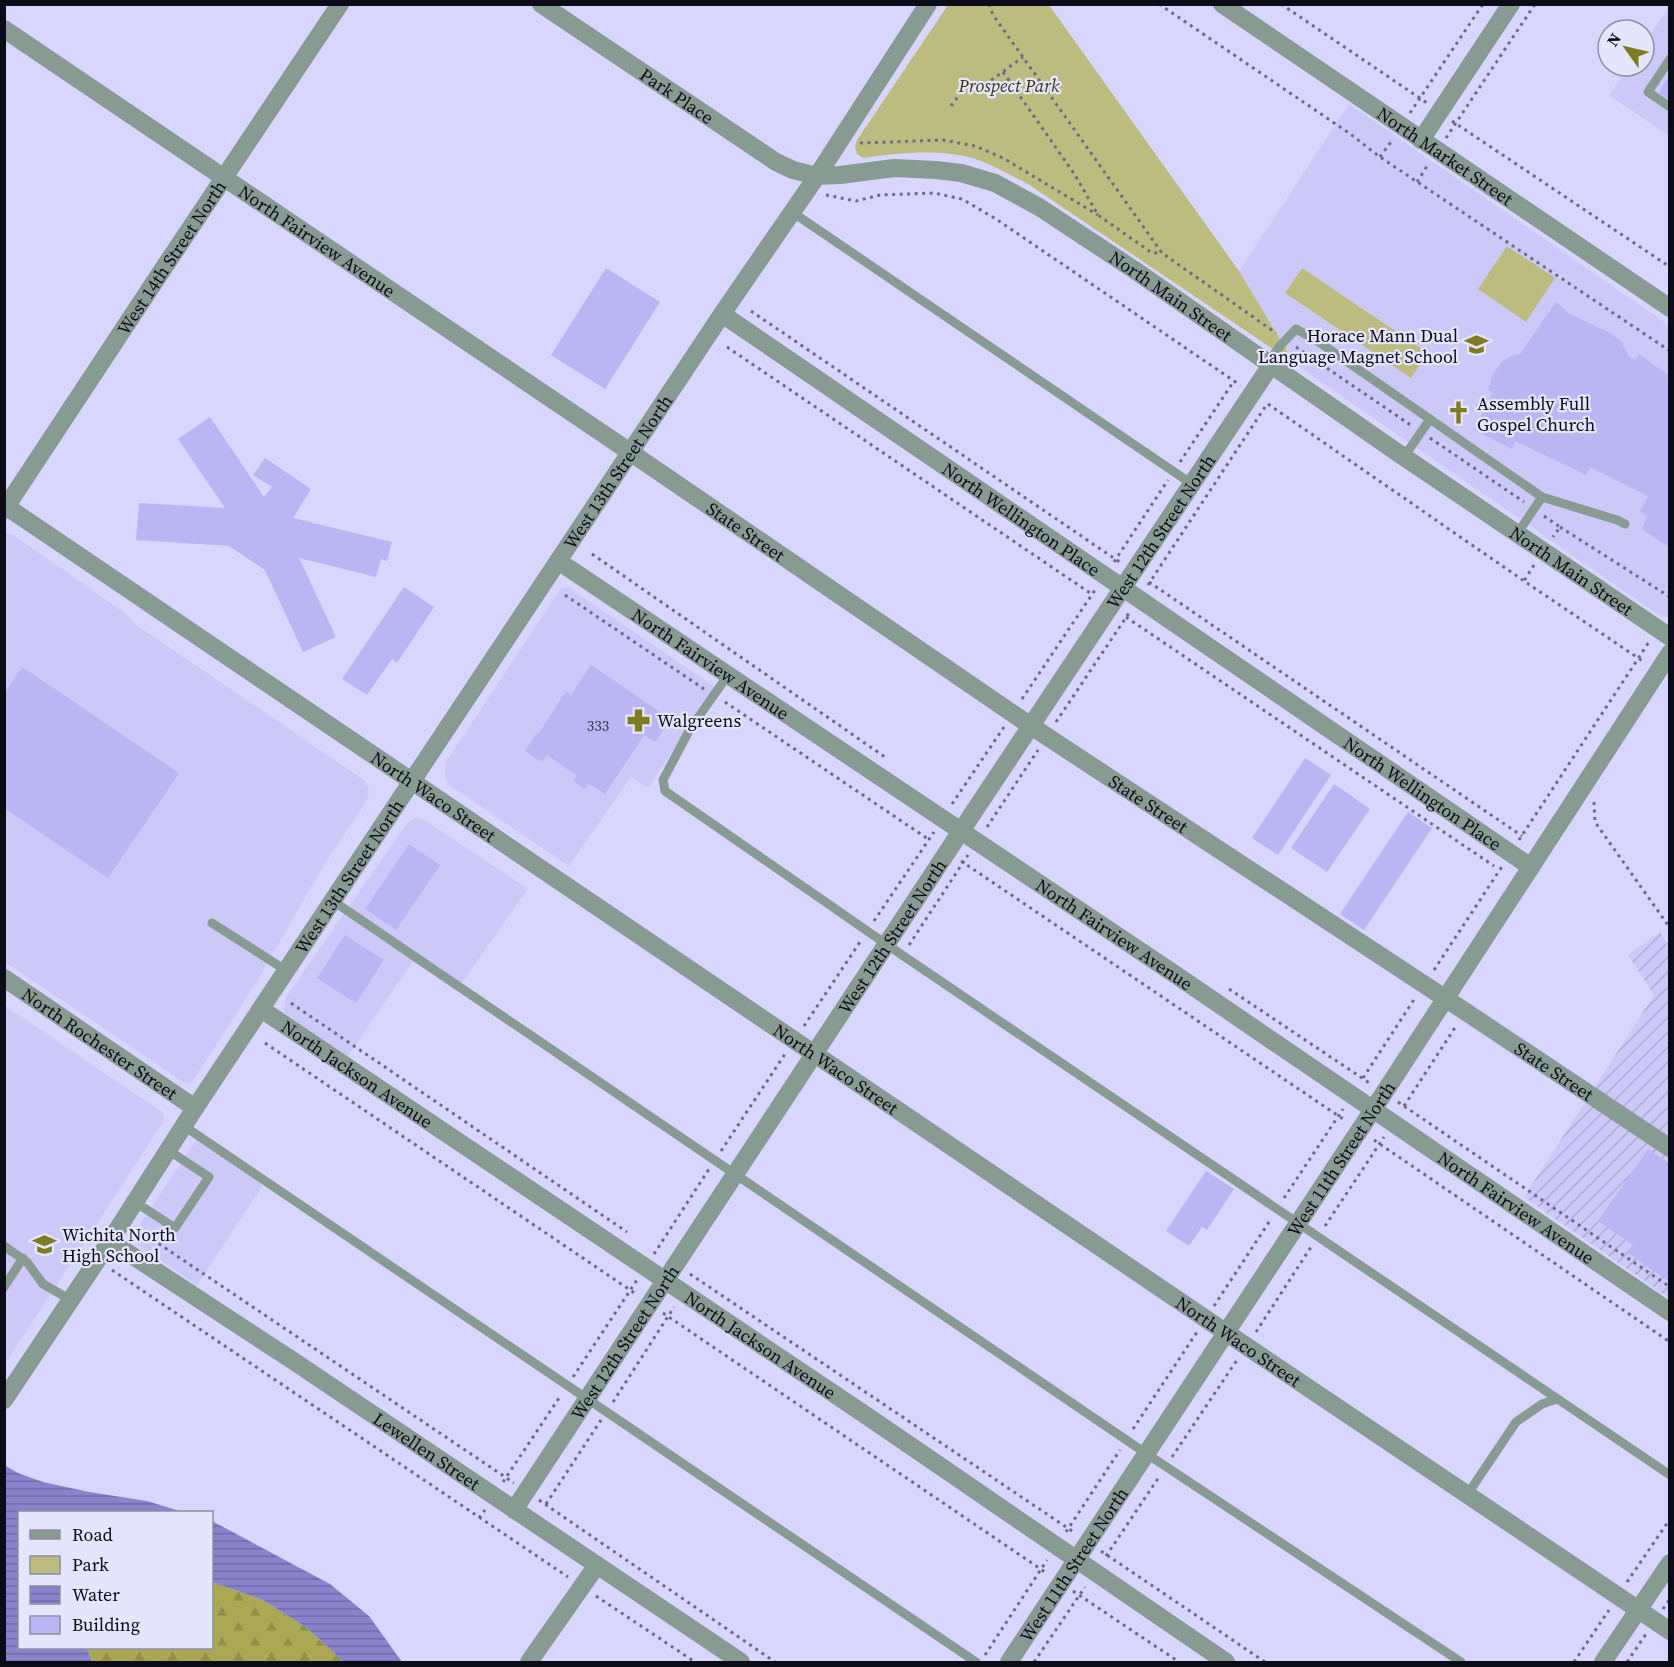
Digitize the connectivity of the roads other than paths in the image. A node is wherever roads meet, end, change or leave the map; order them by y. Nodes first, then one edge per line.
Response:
1 (340, 4) edge
2 (541, 4) edge
3 (928, 4) edge
4 (1222, 4) edge
5 (1511, 4) edge
6 (4, 29) edge
7 (1670, 59) edge
8 (1670, 107) edge
9 (1421, 140) junction
10 (818, 176) junction
11 (224, 177) junction
12 (792, 213) junction
13 (1670, 308) edge
14 (722, 314) junction
15 (1270, 364) junction
16 (1430, 418) junction
17 (630, 452) junction
18 (1404, 457) junction
19 (1192, 484) junction
20 (1542, 497) junction
21 (5, 508) edge
22 (1625, 524) dead end
23 (1517, 534) junction
24 (558, 561) junction
25 (1123, 588) junction
26 (1663, 633) edge
27 (1670, 652) edge
28 (728, 675) junction
29 (1031, 726) junction
30 (412, 781) junction
31 (961, 831) junction
32 (1531, 867) junction
33 (333, 900) junction
34 (212, 923) dead end
35 (886, 945) junction
36 (286, 970) junction
37 (4, 978) edge
38 (1453, 1003) junction
39 (261, 1009) junction
40 (814, 1054) junction
41 (195, 1108) junction
42 (1373, 1109) junction
43 (184, 1126) junction
44 (1670, 1148) edge
45 (168, 1150) junction
46 (736, 1173) junction
47 (135, 1202) junction
48 (1298, 1224) junction
49 (110, 1241) junction
50 (4, 1245) edge
51 (23, 1258) junction
52 (665, 1281) junction
53 (4, 1287) edge
54 (71, 1300) junction
55 (1670, 1312) edge
56 (1226, 1333) junction
57 (588, 1398) junction
58 (1557, 1399) junction
59 (4, 1400) edge
60 (1147, 1454) junction
61 (1670, 1475) edge
62 (1467, 1495) junction
63 (514, 1510) junction
64 (1077, 1560) junction
65 (1670, 1563) edge
66 (597, 1565) junction
67 (1638, 1610) junction
68 (1670, 1631) edge
69 (529, 1662) edge
70 (741, 1662) edge
71 (978, 1662) edge
72 (1009, 1662) edge
73 (1226, 1662) edge
74 (1461, 1662) edge
75 (1603, 1662) edge

1 - 11 street, West 14th Street North
2 - 10 street, Park Place
3 - 10 street, West 13th Street North
4 - 9 street, North Market Street
5 - 9 street
6 - 11 street, North Fairview Avenue
7 - 8 lane
9 - 13 street, North Market Street
10 - 12 street, West 13th Street North
10 - 15 street, North Main Street
11 - 17 street, North Fairview Avenue
11 - 21 street, West 14th Street North
12 - 14 street, West 13th Street North
12 - 19 lane
14 - 17 street, West 13th Street North
14 - 25 street, North Wellington Place
15 - 16 lane
15 - 18 street, North Main Street
15 - 19 street, West 12th Street North
16 - 18 lane
16 - 20 lane
17 - 24 street, West 13th Street North
17 - 29 street, State Street
18 - 23 street, North Main Street
19 - 25 street, West 12th Street North
20 - 22 lane
20 - 23 lane
21 - 30 street, North Waco Street
23 - 26 street, North Main Street
24 - 28 street, North Fairview Avenue
24 - 30 street, West 13th Street North
25 - 29 street, West 12th Street North
25 - 32 street, North Wellington Place
27 - 32 street, West 11th Street North
28 - 31 street, North Fairview Avenue
28 - 35 lane
29 - 31 street, West 12th Street North
29 - 38 street, State Street
30 - 33 street, West 13th Street North
30 - 40 street, North Waco Street
31 - 35 street, West 12th Street North
31 - 42 street, North Fairview Avenue
32 - 38 street, West 11th Street North
33 - 36 street, West 13th Street North
33 - 46 lane
34 - 36 lane
35 - 40 street, West 12th Street North
35 - 48 lane
36 - 39 street, West 13th Street North
37 - 41 street, North Rochester Street
38 - 42 street, West 11th Street North
38 - 44 street, State Street
39 - 41 street, West 13th Street North
39 - 52 street, North Jackson Avenue
40 - 46 street, West 12th Street North
40 - 56 street, North Waco Street
41 - 43 street, West 13th Street North
42 - 48 street, West 11th Street North
42 - 55 street, North Fairview Avenue
43 - 45 street, West 13th Street North
43 - 57 lane
45 - 47 street, West 13th Street North
45 - 47 lane
46 - 52 street, West 12th Street North
46 - 60 lane
47 - 49 street, West 13th Street North
48 - 56 street, West 11th Street North
48 - 58 lane
49 - 54 street, West 13th Street North
49 - 63 street, Lewellen Street
50 - 51 lane
51 - 53 lane
51 - 54 lane
52 - 57 street, West 12th Street North
52 - 64 street, North Jackson Avenue
54 - 59 street, West 13th Street North
56 - 60 street, West 11th Street North
56 - 62 street, North Waco Street
57 - 63 street, West 12th Street North
57 - 71 lane
58 - 61 lane
58 - 62 lane
60 - 64 street, West 11th Street North
60 - 74 lane
62 - 67 street, North Waco Street
63 - 66 street, Lewellen Street
64 - 72 street, West 11th Street North
64 - 73 street, North Jackson Avenue
65 - 67 street
66 - 69 street
66 - 70 street, Lewellen Street
67 - 68 street, North Waco Street
67 - 75 street

